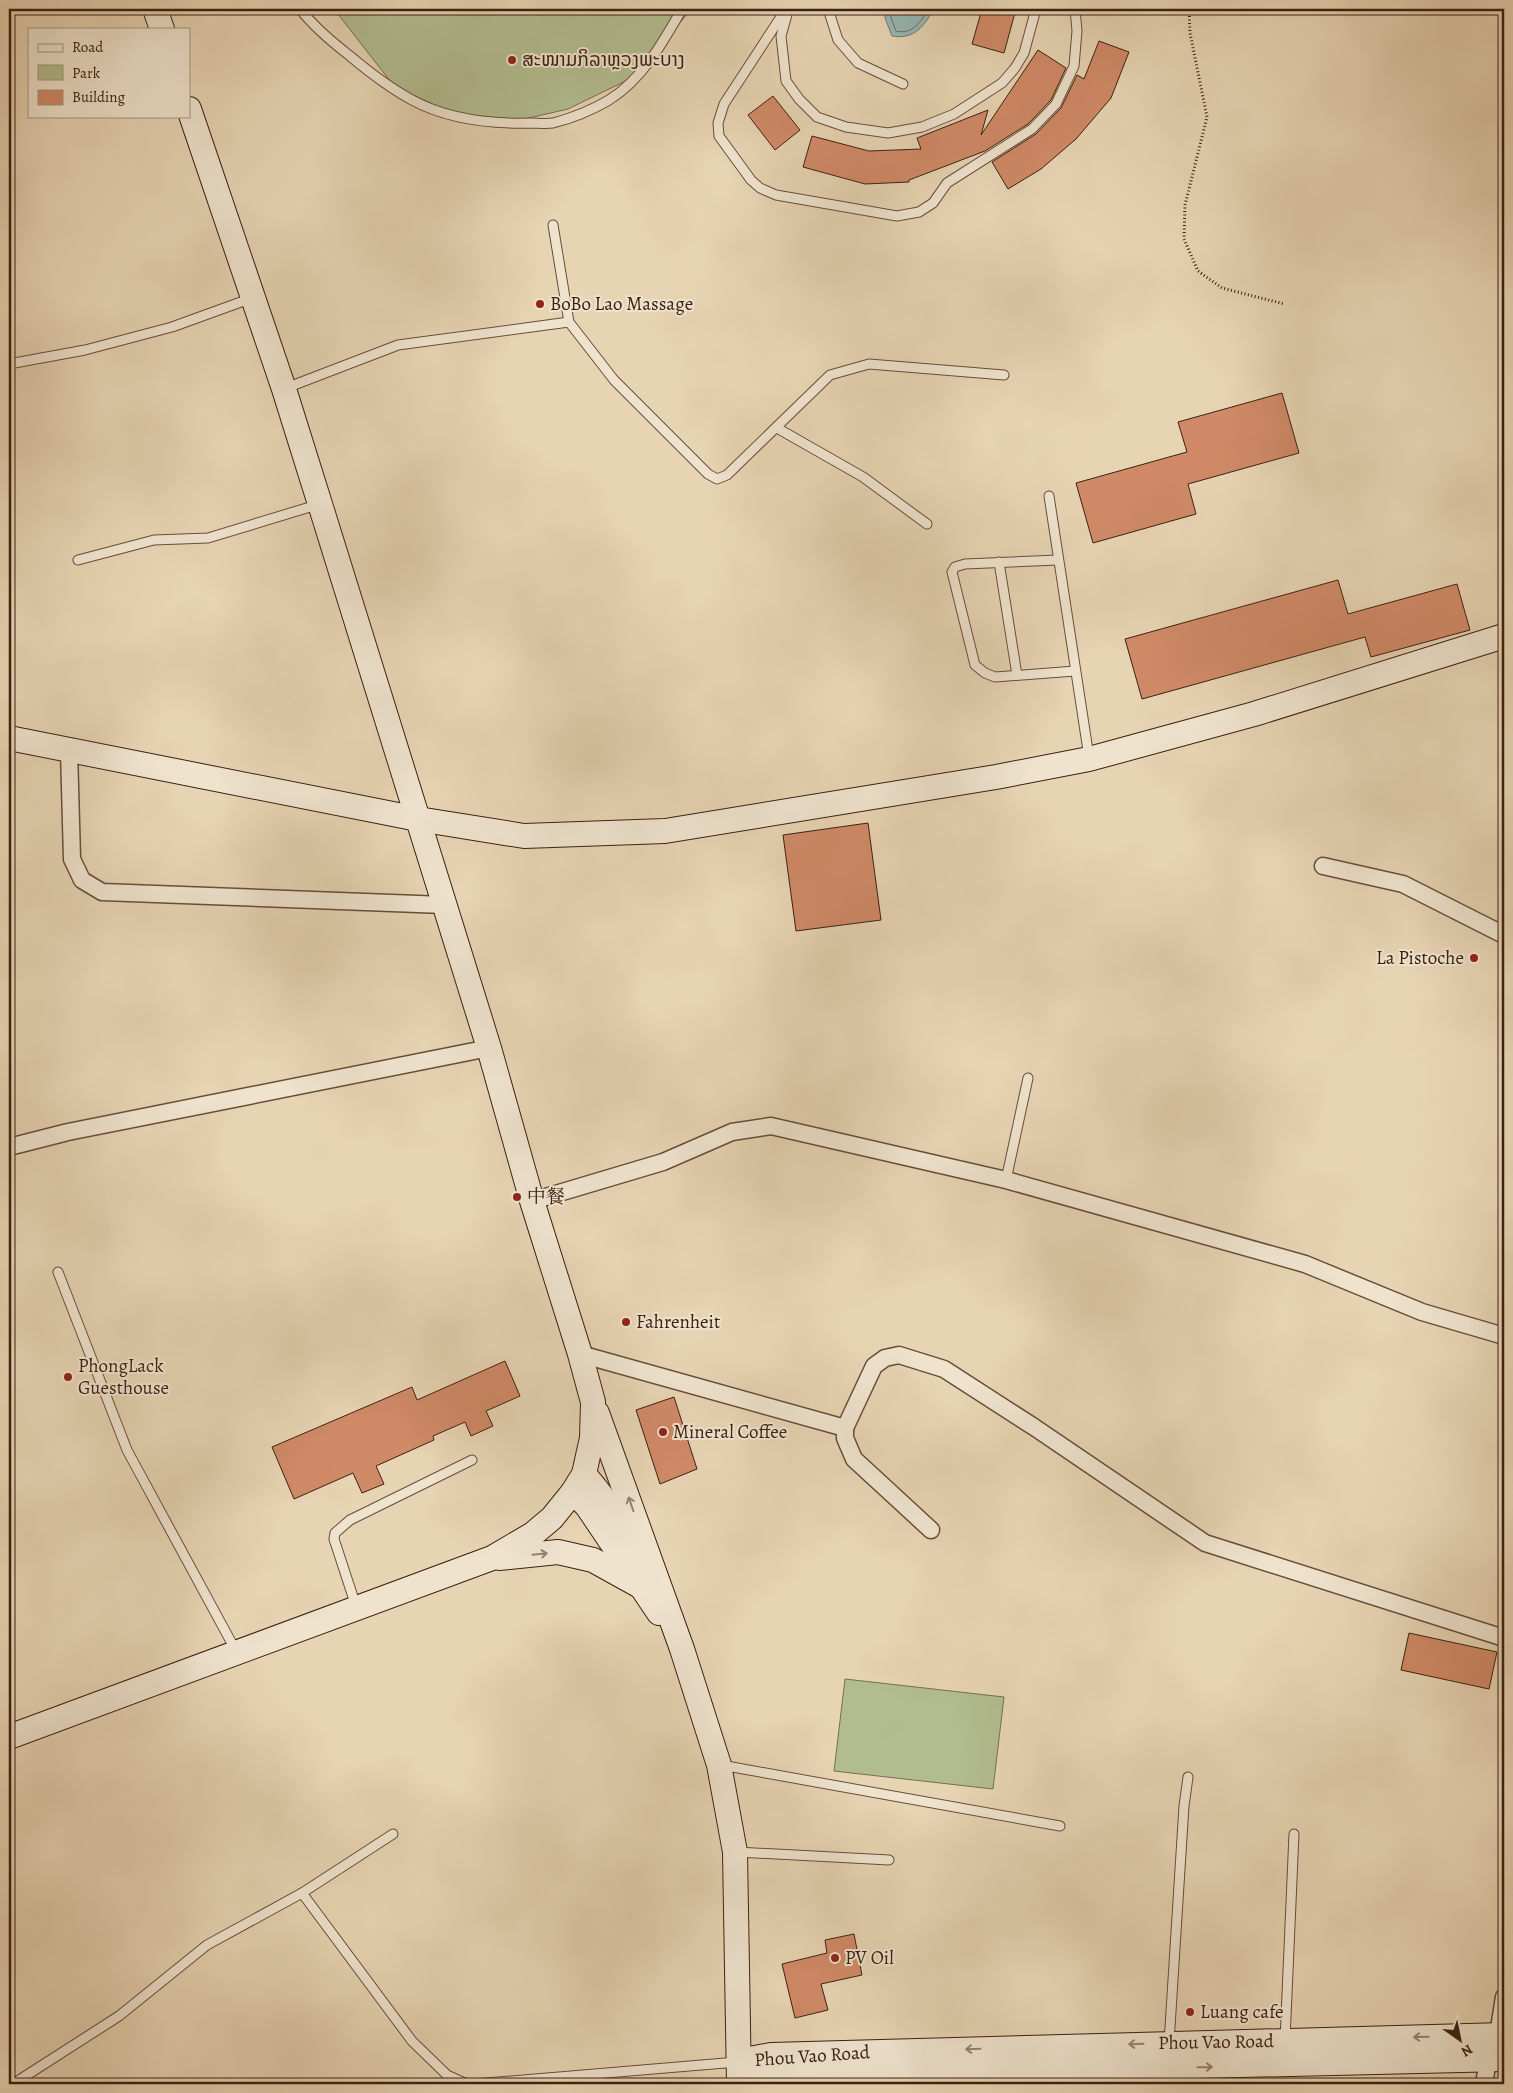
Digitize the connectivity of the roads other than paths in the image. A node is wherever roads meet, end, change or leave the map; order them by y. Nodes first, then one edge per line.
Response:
1 (155, 9) edge
2 (300, 9) edge
3 (682, 9) edge
4 (787, 9) edge
5 (828, 9) edge
6 (1036, 9) edge
7 (1075, 9) edge
8 (162, 28) edge
9 (903, 84) dead end
10 (190, 112) edge
11 (554, 225) dead end
12 (252, 298) junction
13 (569, 322) junction
14 (9, 364) edge
15 (1004, 375) dead end
16 (284, 389) junction
17 (777, 428) junction
18 (1049, 496) dead end
19 (320, 504) junction
20 (927, 524) dead end
21 (78, 560) dead end
22 (1058, 560) junction
23 (999, 562) junction
24 (1504, 636) edge
25 (1075, 671) junction
26 (1017, 675) junction
27 (9, 738) edge
28 (69, 750) junction
29 (1089, 760) junction
30 (418, 819) junction
31 (1323, 866) dead end
32 (444, 905) junction
33 (1504, 935) edge
34 (489, 1048) junction
35 (1028, 1078) dead end
36 (9, 1147) edge
37 (1006, 1180) junction
38 (532, 1201) junction
39 (58, 1272) dead end
40 (1504, 1336) edge
41 (580, 1354) junction
42 (593, 1402) junction
43 (845, 1428) junction
44 (472, 1460) dead end
45 (579, 1483) junction
46 (931, 1530) dead end
47 (492, 1558) junction
48 (644, 1588) junction
49 (357, 1608) junction
50 (1504, 1638) edge
51 (682, 1649) junction
52 (236, 1652) junction
53 (11, 1732) edge
54 (719, 1765) junction
55 (1188, 1777) dead end
56 (1060, 1826) dead end
57 (393, 1834) dead end
58 (1294, 1834) dead end
59 (735, 1852) junction
60 (889, 1860) dead end
61 (302, 1893) junction
62 (1504, 1996) edge
63 (1501, 2035) edge
64 (1285, 2041) junction
65 (1169, 2043) junction
66 (1496, 2059) edge
67 (739, 2073) edge
68 (13, 2084) edge
69 (467, 2084) edge
70 (474, 2084) edge
71 (1484, 2084) edge

1 - 8 street
2 - 3 lane
4 - 6 lane
4 - 7 lane
5 - 9 lane
10 - 12 street
11 - 13 lane
12 - 14 lane
12 - 16 street
13 - 16 lane
13 - 17 lane
15 - 17 lane
16 - 19 street
17 - 20 lane
18 - 22 lane
19 - 21 lane
19 - 30 street
22 - 23 lane
22 - 25 lane
23 - 26 lane
23 - 26 lane
24 - 29 street
25 - 26 lane
25 - 29 lane
27 - 28 street
28 - 30 street
28 - 32 street
29 - 30 street
30 - 32 street
31 - 33 street
32 - 34 street
34 - 36 street
34 - 38 street
35 - 37 lane
37 - 38 street
37 - 40 street
38 - 41 street
39 - 52 lane
41 - 42 street
41 - 43 street
42 - 45 street
51 -> 42 street
43 - 46 street
43 - 50 street
44 - 49 lane
45 - 47 street
45 - 48 street
45 - 51 street
47 -> 48 street
47 - 49 street
48 - 51 street
49 - 52 street
51 - 54 street
52 - 53 street
54 - 56 lane
54 - 59 street
55 - 65 lane
57 - 61 lane
58 - 64 lane
59 - 60 lane
59 - 67 street
61 - 68 lane
61 - 69 lane
62 - 63 street
63 -> 64 street, Phou Vao Road
63 - 66 street
64 - 65 street, Phou Vao Road
65 -> 67 street, Phou Vao Road
67 -> 66 street, Phou Vao Road
66 - 71 street
67 - 70 lane

